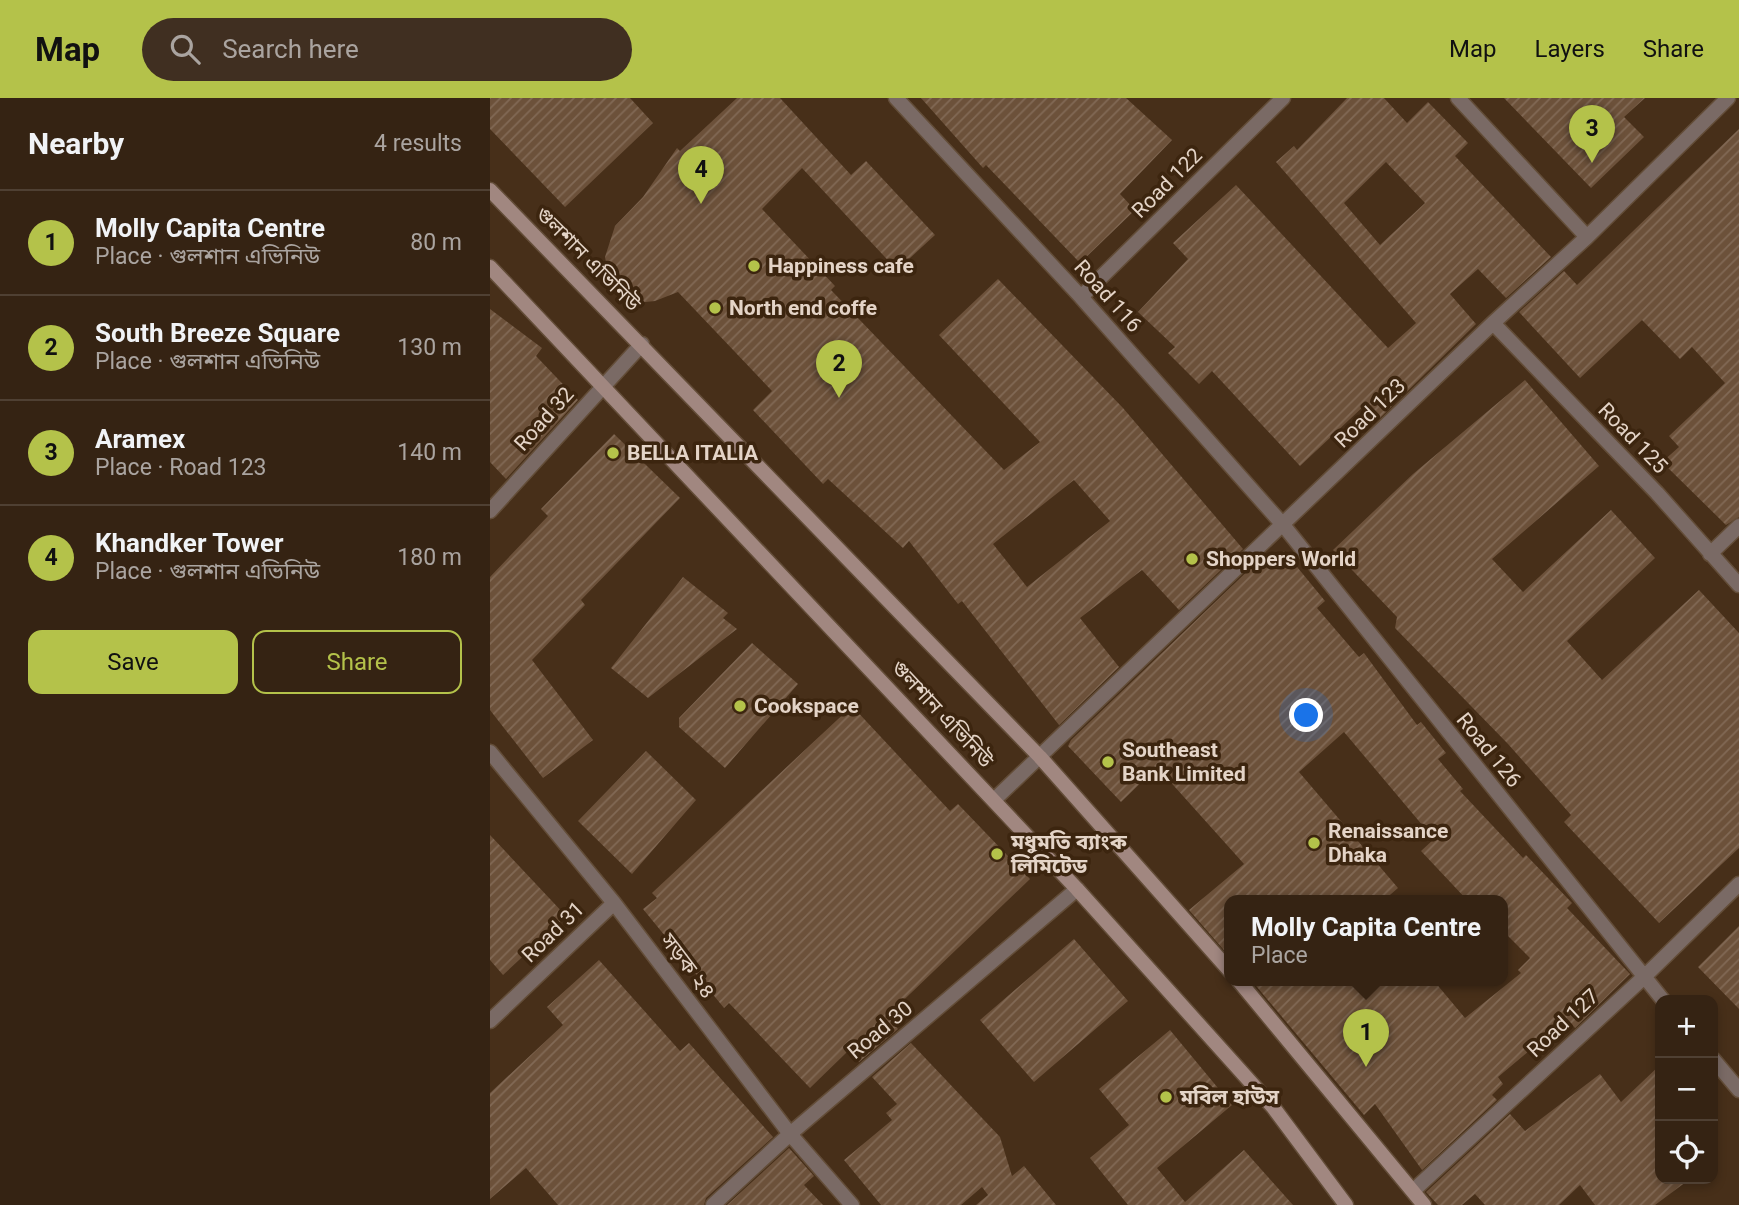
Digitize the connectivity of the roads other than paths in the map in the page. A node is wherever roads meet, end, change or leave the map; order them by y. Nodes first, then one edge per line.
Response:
1 (896, 98) edge
2 (1283, 98) edge
3 (1458, 98) edge
4 (1728, 98) edge
5 (490, 190) edge
6 (1587, 237) junction
7 (490, 267) edge
8 (1081, 297) junction
9 (1493, 323) junction
10 (642, 344) junction
11 (602, 386) junction
12 (490, 511) edge
13 (1283, 526) junction
14 (1739, 526) edge
15 (1710, 554) junction
16 (1739, 585) edge
17 (490, 752) edge
18 (1040, 757) junction
19 (994, 800) junction
20 (1739, 884) edge
21 (1077, 889) junction
22 (614, 902) junction
23 (1224, 964) edge
24 (1644, 977) junction
25 (1243, 986) edge
26 (1659, 995) edge
27 (490, 1021) edge
28 (1718, 1065) edge
29 (1739, 1090) edge
30 (790, 1134) junction
31 (1414, 1189) junction
32 (713, 1205) edge
33 (852, 1205) edge
34 (1346, 1205) edge
35 (1424, 1205) edge

1 - 8 street, Road 116
2 - 8 street, Road 122
3 - 6 street
4 - 6 street, Road 123
5 - 10 main road, গুলশান এভিনিউ
6 - 9 street, Road 123
7 - 11 main road, গুলশান এভিনিউ
8 - 13 street, Road 116
9 - 13 street, Road 123
9 - 15 street, Road 125
10 - 11 street, Road 32
10 - 18 main road, গুলশান এভিনিউ
11 - 12 street, Road 32
11 - 19 main road, গুলশান এভিনিউ
13 - 18 street, Road 123
13 - 24 street, Road 126
14 - 15 street
15 - 16 street, Road 125
17 - 22 street, সড়ক ২৪
18 - 19 street, Road 123
18 - 23 main road, গুলশান এভিনিউ
19 - 21 main road, গুলশান এভিনিউ
20 - 24 street, Road 127
21 - 30 street, Road 30
21 - 34 main road, গুলশান এভিনিউ
22 - 27 street, Road 31
22 - 30 street, সড়ক ২৪
24 - 26 street, Road 126
24 - 31 street, Road 127
25 - 31 main road
28 - 29 street
30 - 32 street, Road 30
30 - 33 street, সড়ক ২৪
31 - 35 main road

